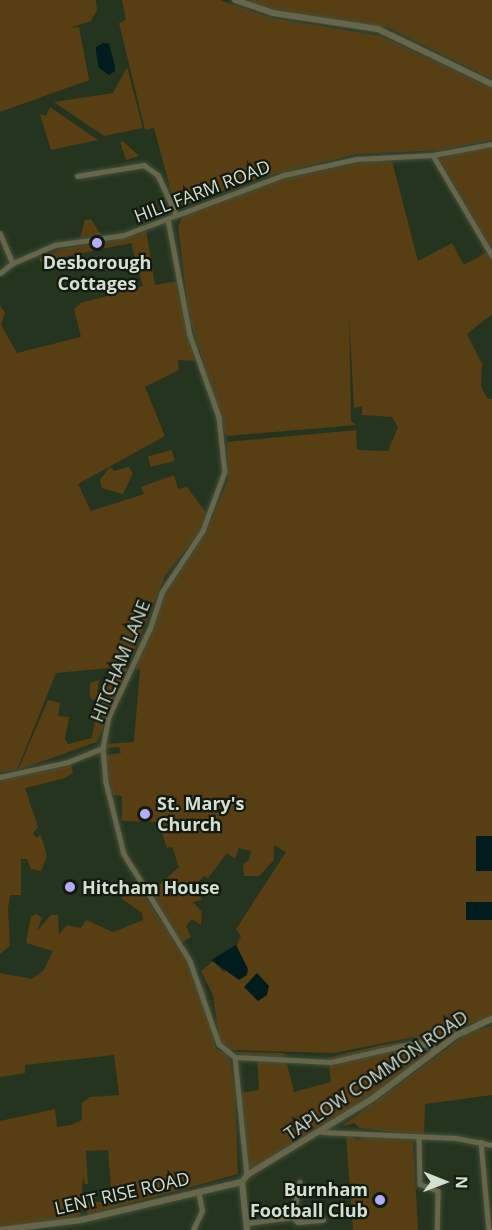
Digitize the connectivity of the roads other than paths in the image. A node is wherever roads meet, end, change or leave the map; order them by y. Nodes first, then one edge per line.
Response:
1 (235, 0) edge
2 (492, 84) edge
3 (492, 144) edge
4 (433, 155) junction
5 (77, 176) dead end
6 (176, 214) junction
7 (168, 219) junction
8 (0, 233) edge
9 (492, 255) edge
10 (14, 263) junction
11 (0, 273) edge
12 (103, 748) junction
13 (0, 777) edge
14 (492, 1019) edge
15 (436, 1049) junction
16 (235, 1057) junction
17 (322, 1132) junction
18 (419, 1138) junction
19 (481, 1142) junction
20 (492, 1145) edge
21 (247, 1175) junction
22 (242, 1182) junction
23 (300, 1182) dead end
24 (198, 1191) junction
25 (293, 1217) junction
26 (323, 1220) dead end
27 (247, 1227) edge
28 (38, 1229) edge
29 (0, 1230) edge
30 (193, 1230) edge
31 (437, 1230) edge
32 (489, 1230) edge

1 - 2 street
3 - 4 street, HILL FARM ROAD
4 - 6 street, HILL FARM ROAD
4 - 9 street
5 - 6 street
6 - 7 street, HILL FARM ROAD
7 - 10 street, HILL FARM ROAD
7 - 12 street, HITCHAM LANE
8 - 10 street
10 - 11 street, HILL FARM ROAD
12 - 13 street
12 - 16 street, HITCHAM LANE
14 - 15 street, TAPLOW COMMON ROAD
15 - 16 street
15 - 17 street, TAPLOW COMMON ROAD
16 - 21 street
17 - 18 street
17 - 21 street, TAPLOW COMMON ROAD
18 - 19 street
18 - 31 street
19 - 20 street
19 - 32 street
21 - 22 street
22 - 24 street, LENT RISE ROAD
22 - 27 street
23 - 25 street
24 - 28 street, LENT RISE ROAD
24 - 30 street
25 - 26 street
25 - 27 street
28 - 29 street, LENT RISE ROAD

